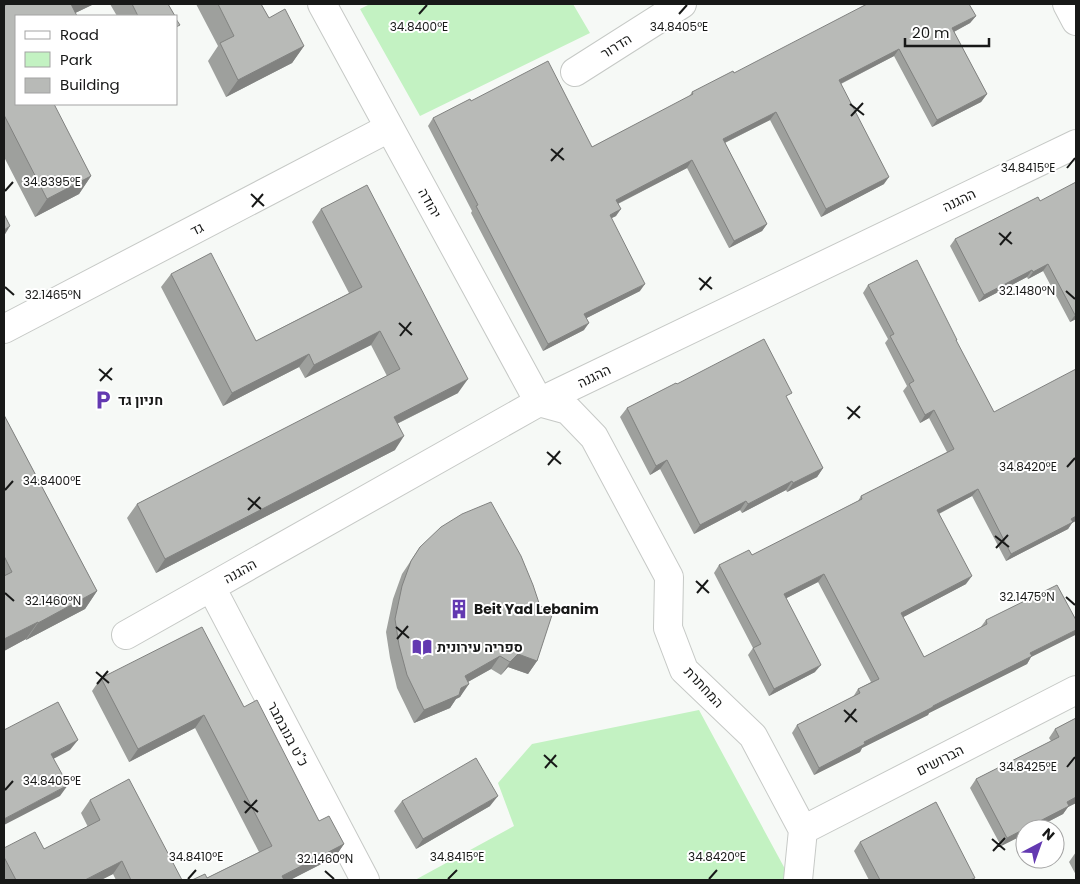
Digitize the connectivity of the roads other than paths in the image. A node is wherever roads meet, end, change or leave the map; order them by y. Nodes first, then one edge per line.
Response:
1 (322, 4) edge
2 (682, 4) edge
3 (1067, 4) edge
4 (1076, 21) edge
5 (575, 72) dead end
6 (389, 128) junction
7 (1076, 144) edge
8 (4, 329) edge
9 (539, 402) junction
10 (211, 587) junction
11 (126, 635) dead end
12 (1076, 690) edge
13 (803, 830) junction
14 (365, 880) edge
15 (798, 880) edge

1 - 6 street, יהודה
2 - 5 street, הדרור
3 - 4 street
6 - 8 street, גד
6 - 9 street, יהודה
7 - 9 street, ההגנה
9 - 10 street, ההגנה
9 - 13 street, המחתרת
10 - 11 street, ההגנה
10 - 14 street, כ"ט בנובמבר
12 - 13 street, הברושים
13 - 15 street

